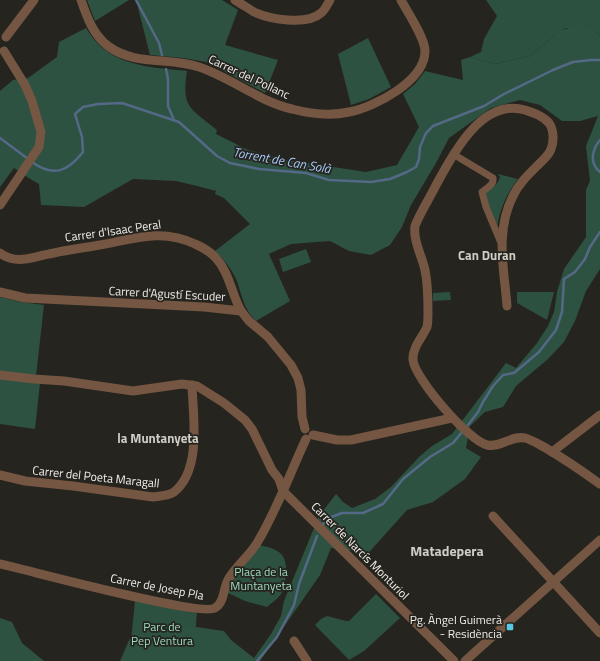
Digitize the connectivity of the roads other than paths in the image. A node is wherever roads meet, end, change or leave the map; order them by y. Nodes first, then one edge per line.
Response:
1 (34, 0) edge
2 (81, 0) edge
3 (235, 0) edge
4 (330, 0) edge
5 (400, 0) edge
6 (3, 36) edge
7 (2, 51) edge
8 (453, 154) junction
9 (0, 205) edge
10 (501, 243) junction
11 (0, 253) edge
12 (0, 292) edge
13 (507, 306) dead end
14 (241, 311) junction
15 (0, 375) edge
16 (192, 385) junction
17 (600, 415) edge
18 (452, 418) junction
19 (308, 434) junction
20 (552, 452) junction
21 (0, 475) edge
22 (600, 484) edge
23 (283, 491) junction
24 (493, 516) dead end
25 (600, 540) edge
26 (0, 564) edge
27 (554, 582) junction
28 (600, 633) edge
29 (294, 641) dead end
30 (307, 661) edge
31 (454, 661) edge
32 (465, 661) edge

1 - 6 street
2 - 5 street, Carrer del Pollanc
3 - 4 street
6 - 7 street
7 - 9 street
8 - 10 street
8 - 10 street
8 - 18 street
10 - 13 street
11 - 14 street, Carrer d'Isaac Peral
12 - 14 street, Carrer d'Agustí Escuder
14 - 19 street, Carrer d'Agustí Escuder
15 - 16 street
16 - 21 street, Carrer del Poeta Maragall
16 - 23 street
17 - 20 street
18 - 19 street
18 - 20 street
19 - 23 street, Carrer de Josep Pla
20 - 22 street
23 - 26 street, Carrer de Josep Pla
23 - 31 street, Carrer de Narcís Monturiol
24 - 27 street
25 - 27 street
27 - 28 street
27 - 32 street
29 - 30 street

